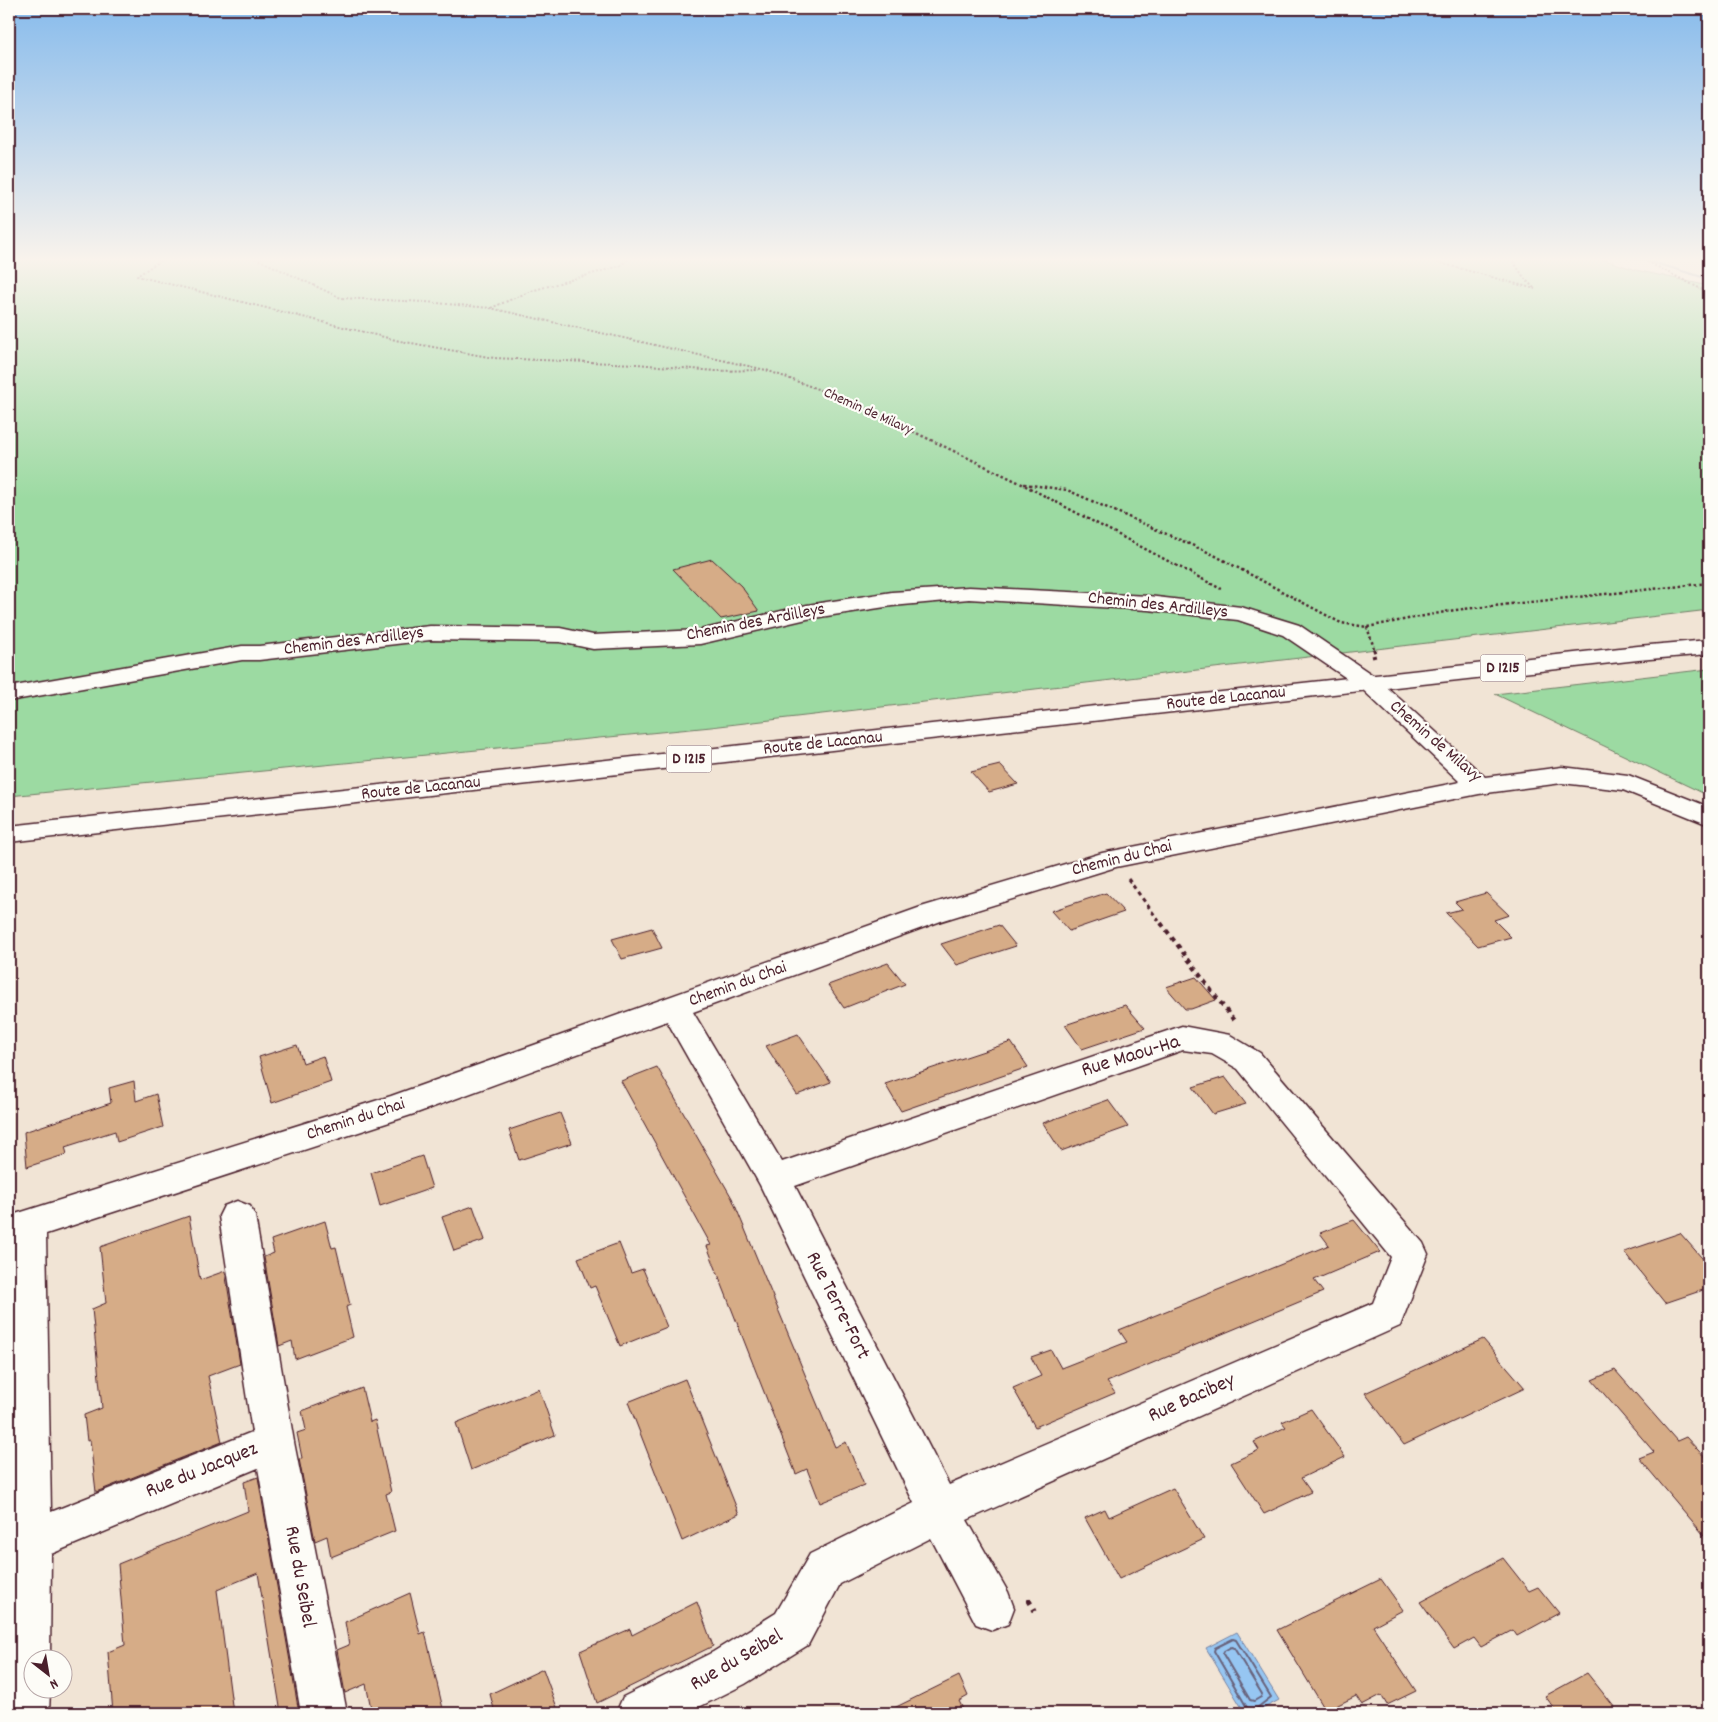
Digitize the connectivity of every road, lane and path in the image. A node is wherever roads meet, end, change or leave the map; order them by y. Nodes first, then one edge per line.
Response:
1 (389, 338) edge
2 (625, 338) edge
3 (766, 370) junction
4 (1022, 484) junction
5 (1709, 583) edge
6 (1224, 590) dead end
7 (1709, 641) edge
8 (1709, 647) edge
9 (1638, 653) junction
10 (1369, 683) junction
11 (9, 694) edge
12 (1480, 786) junction
13 (1709, 817) edge
14 (9, 834) edge
15 (1112, 859) junction
16 (674, 1008) junction
17 (1249, 1061) junction
18 (774, 1179) junction
19 (237, 1216) dead end
20 (18, 1228) edge
21 (1410, 1254) joint
22 (274, 1442) junction
23 (940, 1512) junction
24 (30, 1542) junction
25 (992, 1608) dead end
26 (26, 1713) edge
27 (324, 1713) edge
28 (639, 1713) edge

1 - 3 path
2 - 3 path, Chemin de Milavy
3 - 4 path, Chemin de Milavy
4 - 5 path
4 - 6 path, Chemin de Milavy
7 - 9 street, Route de Lacanau / D 1215
8 - 9 street, Route de Lacanau / D 1215
9 - 10 street, Route de Lacanau / D 1215
10 - 11 street, Chemin des Ardilleys
10 - 12 street, Chemin de Milavy
10 - 14 street, Route de Lacanau / D 1215
12 - 13 street, Chemin de Milavy
12 - 15 street, Chemin du Chai
15 - 16 street, Chemin du Chai
15 - 17 path
16 - 18 street, Rue Terre-Fort
16 - 20 street, Chemin du Chai
17 - 18 street, Rue Maou-Ha
17 - 21 street, Rue Maou-Ha
18 - 23 street, Rue Terre-Fort
19 - 22 street, Rue du Jacquez
20 - 24 street
21 - 23 street, Rue Bacibey
22 - 24 street, Rue du Jacquez
22 - 27 street, Rue du Seibel
23 - 25 street, Rue Terre-Fort
23 - 28 street, Rue du Seibel
24 - 26 street

